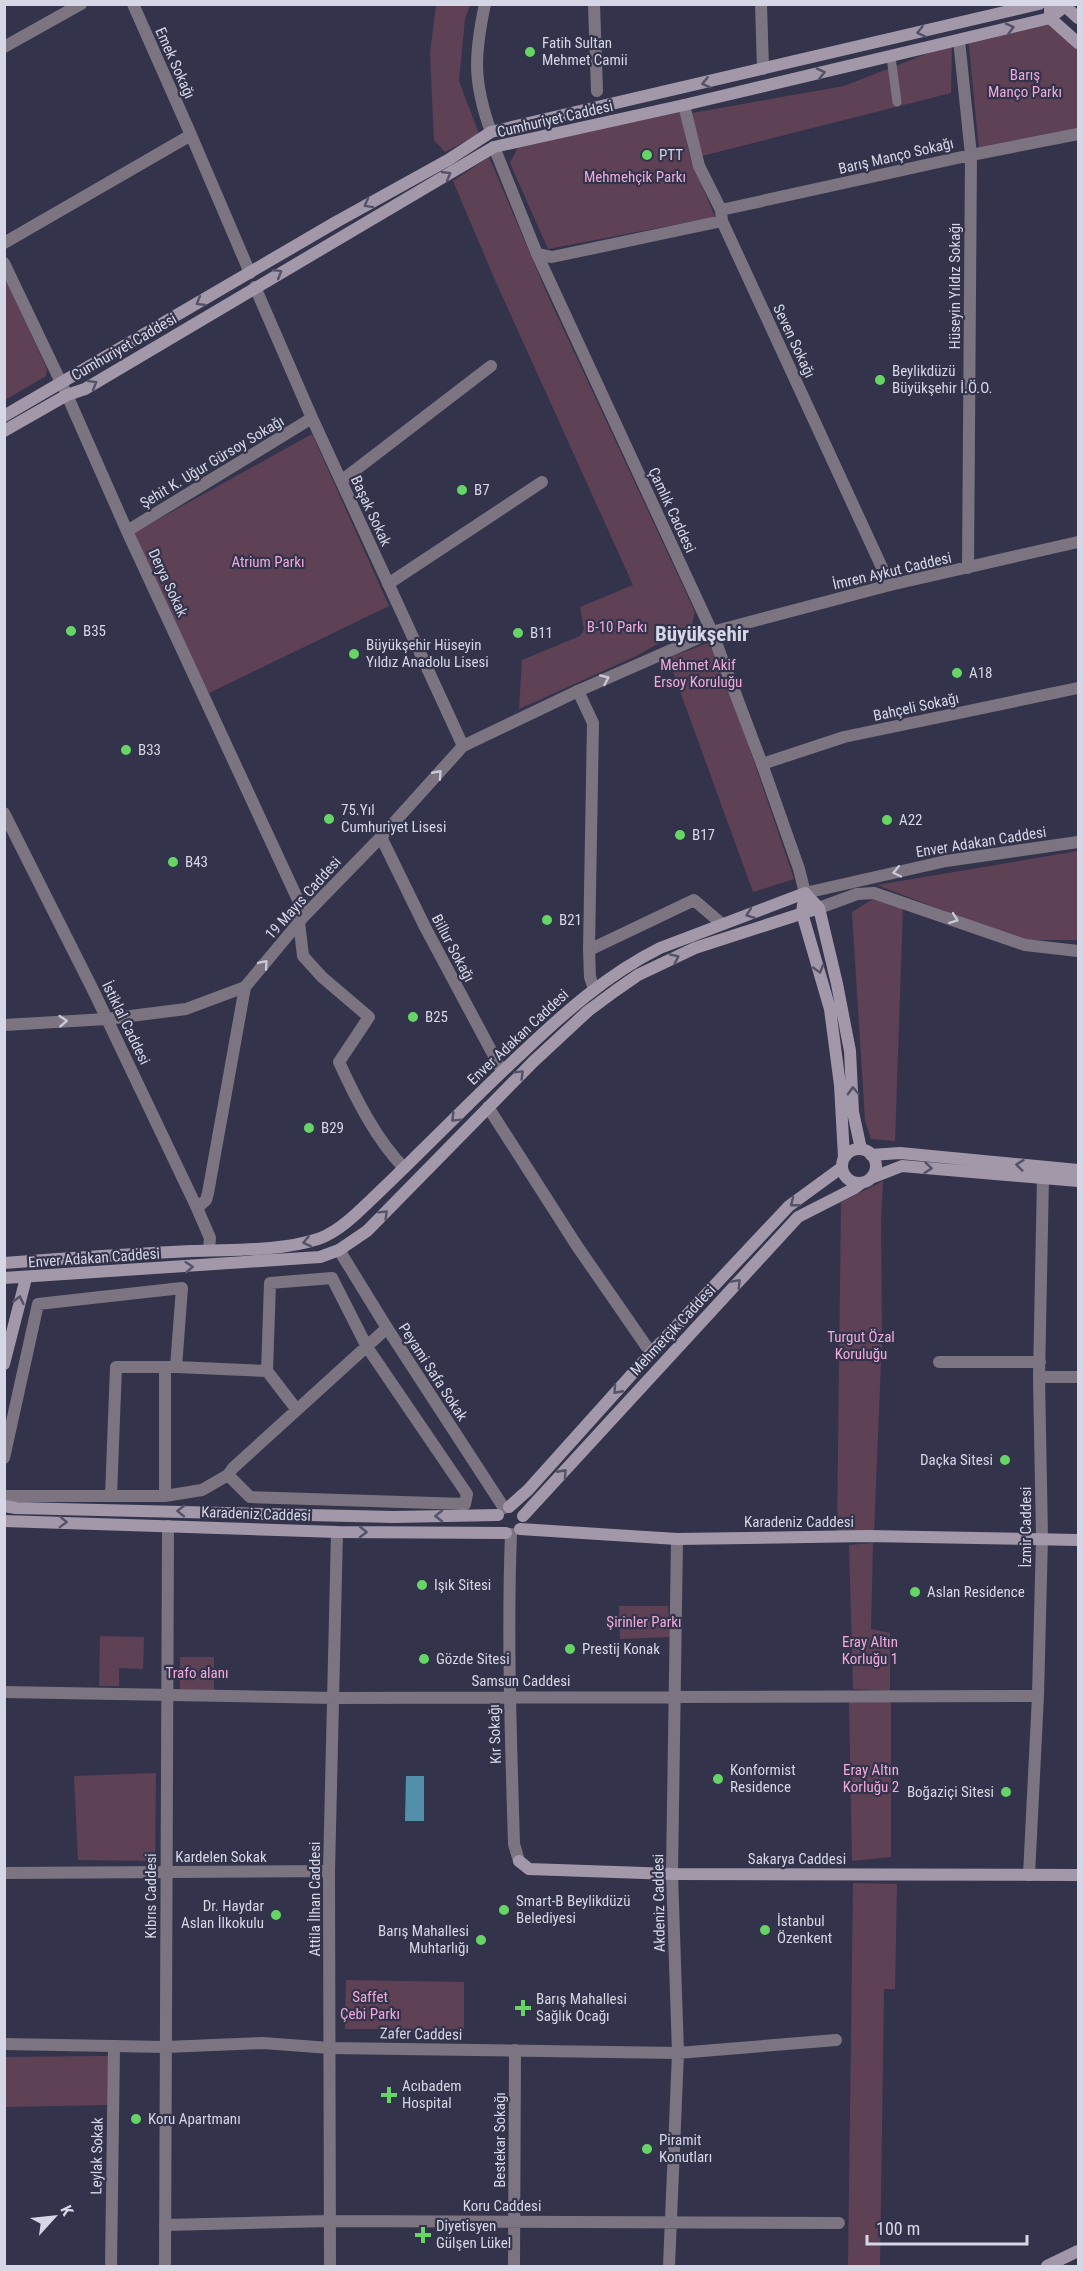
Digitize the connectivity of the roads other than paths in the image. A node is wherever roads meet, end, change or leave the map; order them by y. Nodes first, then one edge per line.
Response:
1 (81, 4) edge
2 (133, 4) edge
3 (485, 4) edge
4 (594, 4) edge
5 (761, 4) edge
6 (1039, 4) edge
7 (1050, 4) edge
8 (1063, 5) edge
9 (1050, 18) junction
10 (1078, 18) edge
11 (956, 23) junction
12 (958, 40) junction
13 (1078, 43) edge
14 (4, 46) edge
15 (891, 57) junction
16 (763, 69) junction
17 (764, 86) junction
18 (597, 91) dead end
19 (897, 102) dead end
20 (684, 105) junction
21 (491, 132) junction
22 (1078, 134) edge
23 (191, 135) junction
24 (494, 147) junction
25 (971, 155) junction
26 (722, 216) junction
27 (4, 243) edge
28 (537, 254) junction
29 (6, 268) edge
30 (250, 273) junction
31 (255, 287) junction
32 (491, 366) dead end
33 (60, 384) junction
34 (67, 395) junction
35 (4, 416) edge
36 (312, 418) junction
37 (4, 431) edge
38 (341, 481) junction
39 (542, 482) dead end
40 (127, 531) junction
41 (1078, 542) edge
42 (968, 568) junction
43 (388, 584) junction
44 (890, 585) junction
45 (712, 632) junction
46 (1078, 688) edge
47 (578, 691) junction
48 (463, 746) junction
49 (762, 764) junction
50 (4, 813) edge
51 (381, 837) junction
52 (1078, 842) edge
53 (805, 893) junction
54 (819, 908) junction
55 (802, 912) junction
56 (302, 919) junction
57 (722, 924) junction
58 (589, 950) junction
59 (1078, 951) edge
60 (245, 987) junction
61 (594, 989) junction
62 (107, 1019) junction
63 (4, 1025) edge
64 (502, 1071) junction
65 (488, 1107) junction
66 (866, 1152) junction
67 (842, 1163) junction
68 (404, 1168) junction
69 (1078, 1170) edge
70 (1044, 1173) junction
71 (871, 1178) junction
72 (1078, 1181) edge
73 (860, 1184) junction
74 (197, 1208) junction
75 (329, 1234) junction
76 (208, 1250) junction
77 (339, 1250) junction
78 (4, 1263) edge
79 (4, 1278) edge
80 (26, 1278) junction
81 (387, 1328) junction
82 (367, 1347) junction
83 (651, 1353) junction
84 (939, 1362) dead end
85 (1040, 1362) junction
86 (4, 1364) edge
87 (170, 1367) junction
88 (267, 1371) junction
89 (1040, 1377) junction
90 (1078, 1377) edge
91 (297, 1410) junction
92 (4, 1458) edge
93 (228, 1475) junction
94 (4, 1496) edge
95 (111, 1496) junction
96 (165, 1496) junction
97 (4, 1506) edge
98 (503, 1510) junction
99 (523, 1516) junction
100 (4, 1521) edge
101 (168, 1526) junction
102 (337, 1532) junction
103 (512, 1532) junction
104 (677, 1539) junction
105 (1042, 1539) junction
106 (1078, 1540) edge
107 (4, 1692) edge
108 (166, 1694) junction
109 (509, 1696) junction
110 (674, 1696) junction
111 (1038, 1696) junction
112 (334, 1698) junction
113 (519, 1861) joint
114 (329, 1872) junction
115 (4, 1873) edge
116 (166, 1873) junction
117 (672, 1874) junction
118 (1029, 1875) junction
119 (1078, 1875) edge
120 (837, 2040) dead end
121 (4, 2044) edge
122 (114, 2046) junction
123 (166, 2047) junction
124 (330, 2048) junction
125 (515, 2050) junction
126 (678, 2053) junction
127 (330, 2221) junction
128 (514, 2221) junction
129 (670, 2222) junction
130 (838, 2223) dead end
131 (165, 2224) junction
132 (1078, 2251) edge
133 (111, 2266) edge
134 (165, 2266) edge
135 (330, 2266) edge
136 (513, 2266) edge
137 (669, 2266) edge
138 (1047, 2266) edge

1 - 14 street
2 - 23 street, Emek Sokağı
3 - 21 street
4 - 18 street
5 - 16 street
6 - 11 main road, Cumhuriyet Caddesi
7 - 9 main road
8 - 9 main road, Cumhuriyet Caddesi
8 - 10 main road
12 -> 9 main road, Cumhuriyet Caddesi
9 - 13 main road
11 - 12 main road
11 -> 16 main road, Cumhuriyet Caddesi
12 - 15 main road, Cumhuriyet Caddesi
12 - 25 street, Hüseyin Yıldız Sokağı
17 -> 15 main road, Cumhuriyet Caddesi
15 - 19 street
16 - 17 main road
16 -> 21 main road, Cumhuriyet Caddesi
17 - 20 main road, Cumhuriyet Caddesi
20 - 24 main road, Cumhuriyet Caddesi
20 - 26 street, Seven Sokağı
21 - 24 main road
21 -> 30 main road, Cumhuriyet Caddesi
22 - 25 street, Barış Manço Sokağı
23 - 27 street
23 - 30 street, Emek Sokağı
24 - 28 street, Çamlık Caddesi
31 -> 24 main road, Cumhuriyet Caddesi
25 - 26 street, Barış Manço Sokağı
25 - 42 street, Hüseyin Yıldız Sokağı
26 - 28 street, Barış Manço Sokağı
26 - 44 street, Seven Sokağı
28 - 45 street, Çamlık Caddesi
29 - 33 street, Derya Sokak
30 - 31 main road
30 -> 33 main road, Cumhuriyet Caddesi
34 -> 31 main road, Cumhuriyet Caddesi
31 - 36 street, Başak Sokak
32 - 38 street
33 - 34 street, Derya Sokak
33 - 35 main road, Cumhuriyet Caddesi
34 - 37 main road, Cumhuriyet Caddesi
34 - 40 street, Derya Sokak
36 - 38 street, Başak Sokak
36 - 40 street, Şehit K. Uğur Gürsoy Sokağı
38 - 43 street, Başak Sokak
39 - 43 street
40 - 56 street, Derya Sokak
41 - 42 street, İmren Aykut Caddesi
42 - 44 street, İmren Aykut Caddesi
43 - 48 street, Başak Sokak
44 - 45 street, İmren Aykut Caddesi
47 -> 45 street, 19 Mayıs Caddesi
45 - 49 street, Çamlık Caddesi
46 - 49 street, Bahçeli Sokağı
47 - 48 street, 19 Mayıs Caddesi
47 - 58 street
51 -> 48 street, 19 Mayıs Caddesi
49 - 53 street, Çamlık Caddesi
50 - 62 street, İstiklal Caddesi
51 - 56 street, 19 Mayıs Caddesi
51 - 64 street, Billur Sokağı
52 -> 53 street, Enver Adakan Caddesi
53 - 54 main road
53 - 55 main road
53 -> 57 main road, Enver Adakan Caddesi
54 - 55 main road, Enver Adakan Caddesi
54 -> 59 street
66 -> 54 main road
65 -> 55 main road, Enver Adakan Caddesi
55 -> 67 main road
60 -> 56 street, 19 Mayıs Caddesi
56 - 68 street, Derya Sokak
57 - 58 street
57 - 61 main road, Enver Adakan Caddesi
58 - 61 street
60 - 62 street, 19 Mayıs Caddesi
60 - 74 street
61 - 64 main road, Enver Adakan Caddesi
63 -> 62 street, 19 Mayıs Caddesi
62 - 74 street, İstiklal Caddesi
64 -> 68 main road, Enver Adakan Caddesi
77 -> 65 main road, Enver Adakan Caddesi
65 - 83 street
66 - 67 main road
70 -> 66 main road
66 - 71 main road
67 - 73 main road
67 -> 83 main road, Mehmetçik Caddesi
68 - 75 main road, Enver Adakan Caddesi
69 - 70 main road
71 -> 70 main road
70 - 72 main road
70 - 85 street, İzmir Caddesi
71 - 73 main road
99 -> 73 main road, Mehmetçik Caddesi
74 - 76 street, İstiklal Caddesi
75 -> 76 main road, Enver Adakan Caddesi
75 - 77 main road
76 - 78 main road, Enver Adakan Caddesi
80 -> 77 main road, Enver Adakan Caddesi
77 - 81 street, Peyami Safa Sokak
79 - 80 main road, Enver Adakan Caddesi
86 -> 80 main road
81 - 82 street
81 - 98 street, Peyami Safa Sokak
82 - 88 street
82 - 91 street
82 - 93 street
83 -> 98 main road, Mehmetçik Caddesi
84 - 85 street
85 - 89 street, İzmir Caddesi
87 - 88 street
87 - 92 street
87 - 95 street
87 - 96 street
88 - 91 street
89 - 90 street
89 - 105 street, İzmir Caddesi
91 - 93 street
93 - 96 street
94 - 95 street
95 - 96 street
98 -> 97 main road, Karadeniz Caddesi
98 - 99 main road
98 - 103 main road
99 - 103 main road
100 -> 101 main road, Karadeniz Caddesi
101 - 102 main road, Karadeniz Caddesi
101 - 108 street, Kıbrıs Caddesi
102 -> 103 main road, Karadeniz Caddesi
102 - 112 street, Attila İlhan Caddesi
103 - 104 main road, Karadeniz Caddesi
103 - 109 street, Kır Sokağı
104 - 105 main road, Karadeniz Caddesi
104 - 110 street, Akdeniz Caddesi
105 - 106 main road, Karadeniz Caddesi
105 - 111 street, İzmir Caddesi
107 - 108 street, Samsun Caddesi
108 - 112 street, Samsun Caddesi
108 - 116 street, Kıbrıs Caddesi
109 - 110 street, Samsun Caddesi
109 - 112 street, Samsun Caddesi
109 - 113 street, Kır Sokağı
110 - 111 street, Samsun Caddesi
110 - 117 street, Akdeniz Caddesi
111 - 118 street, İzmir Caddesi
112 - 114 street, Attila İlhan Caddesi
113 - 117 main road, Sakarya Caddesi
114 - 116 street, Kardelen Sokak
114 - 124 street, Attila İlhan Caddesi
115 - 116 street, Kardelen Sokak
116 - 123 street, Kıbrıs Caddesi
117 - 118 main road, Sakarya Caddesi
117 - 126 street, Akdeniz Caddesi
118 - 119 main road, Sakarya Caddesi
120 - 126 street, Zafer Caddesi
121 - 122 street, Zafer Caddesi
122 - 123 street, Zafer Caddesi
122 - 133 street, Leylak Sokak
123 - 124 street, Zafer Caddesi
123 - 131 street, Kıbrıs Caddesi
124 - 125 street, Zafer Caddesi
124 - 127 street, Attila İlhan Caddesi
125 - 126 street, Zafer Caddesi
125 - 128 street, Bestekar Sokağı
126 - 129 street, Akdeniz Caddesi
127 - 128 street, Koru Caddesi
127 - 131 street, Koru Caddesi
127 - 135 street, Attila İlhan Caddesi
128 - 129 street, Koru Caddesi
128 - 136 street, Bestekar Sokağı
129 - 130 street, Koru Caddesi
129 - 137 street, Akdeniz Caddesi
131 - 134 street, Kıbrıs Caddesi
132 - 138 main road

